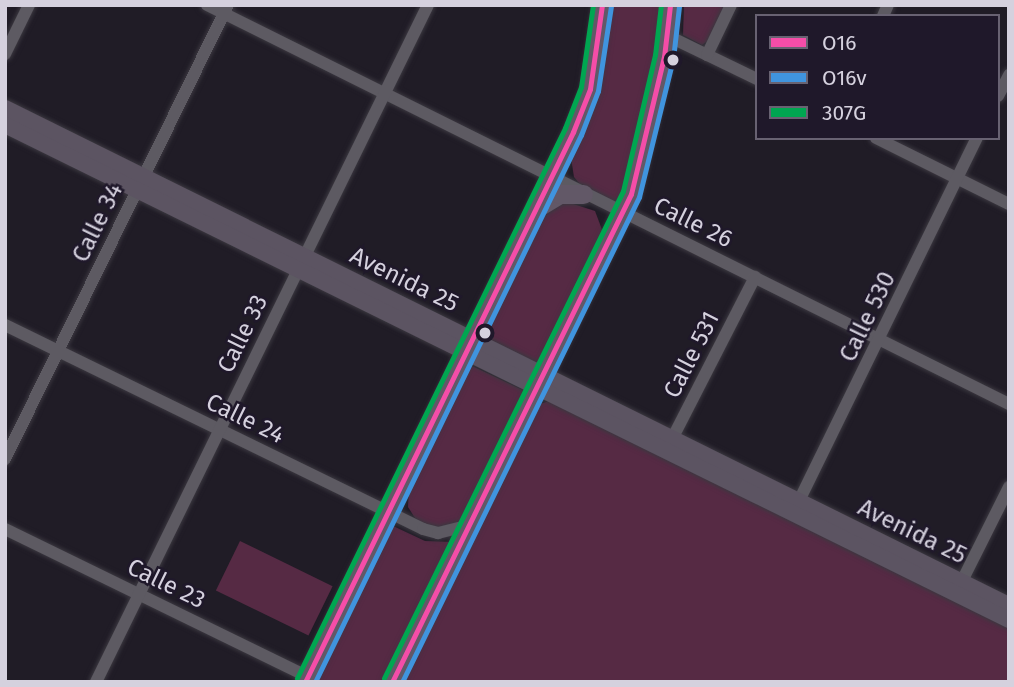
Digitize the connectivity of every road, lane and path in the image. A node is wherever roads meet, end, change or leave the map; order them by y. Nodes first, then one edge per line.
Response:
1 (29, 5) edge
2 (207, 5) edge
3 (428, 5) edge
4 (602, 5) edge
5 (670, 5) edge
6 (731, 5) edge
7 (226, 9) edge
8 (668, 36) junction
9 (5, 54) edge
10 (707, 55) junction
11 (1009, 75) edge
12 (755, 78) edge
13 (385, 92) junction
14 (1000, 92) edge
15 (5, 108) edge
16 (5, 125) edge
17 (880, 140) edge
18 (976, 140) edge
19 (551, 178) junction
20 (957, 178) junction
21 (140, 184) junction
22 (583, 194) junction
23 (1009, 204) edge
24 (538, 207) junction
25 (623, 211) junction
26 (301, 263) junction
27 (755, 277) junction
28 (5, 325) edge
29 (880, 342) junction
30 (468, 347) junction
31 (58, 351) junction
32 (539, 381) junction
33 (1009, 404) edge
34 (220, 430) junction
35 (669, 446) junction
36 (5, 459) edge
37 (1009, 487) edge
38 (796, 508) junction
39 (387, 513) junction
40 (470, 525) junction
41 (5, 529) edge
42 (959, 587) junction
43 (139, 595) junction
44 (1009, 605) edge
45 (1009, 620) edge
46 (307, 679) edge
47 (96, 682) edge
48 (392, 682) edge

1 - 9 street
2 - 7 street, Calle 26
3 - 13 street, Calle 33
4 - 19 highway
5 - 8 highway
6 - 10 street
7 - 13 street, Calle 26
7 - 21 street, Calle 34
8 - 10 street
8 - 25 highway
10 - 12 street
11 - 14 street
13 - 19 street, Calle 26
13 - 26 street, Calle 33
15 - 21 main road, Avenida 25
16 - 21 main road, Avenida 25
17 - 20 street
18 - 20 street, Calle 530
19 - 22 street, Calle 26
19 - 24 highway
20 - 23 street
20 - 29 street, Calle 530
21 - 26 main road, Avenida 25
21 - 31 street, Calle 34
22 - 24 highway
22 - 25 street, Calle 26
24 - 30 highway
25 - 27 street, Calle 26
25 - 32 highway
26 - 30 main road, Avenida 25
26 - 34 street, Calle 33
27 - 29 street, Calle 26
27 - 35 street, Calle 531
28 - 31 street, Calle 24
29 - 33 street, Calle 26
29 - 38 street, Calle 530
30 - 32 main road, Avenida 25
30 - 39 highway
31 - 34 street, Calle 24
31 - 36 street, Calle 34
32 - 35 main road, Avenida 25
32 - 40 highway
34 - 39 street, Calle 24
34 - 43 street, Calle 33
35 - 38 main road, Avenida 25
37 - 42 street
38 - 42 main road, Avenida 25
39 - 40 street, Calle 24
39 - 46 highway
40 - 48 highway
41 - 43 street, Calle 23
42 - 44 main road, Avenida 25
42 - 45 main road, Avenida 25
43 - 46 street, Calle 23
43 - 47 street, Calle 33

